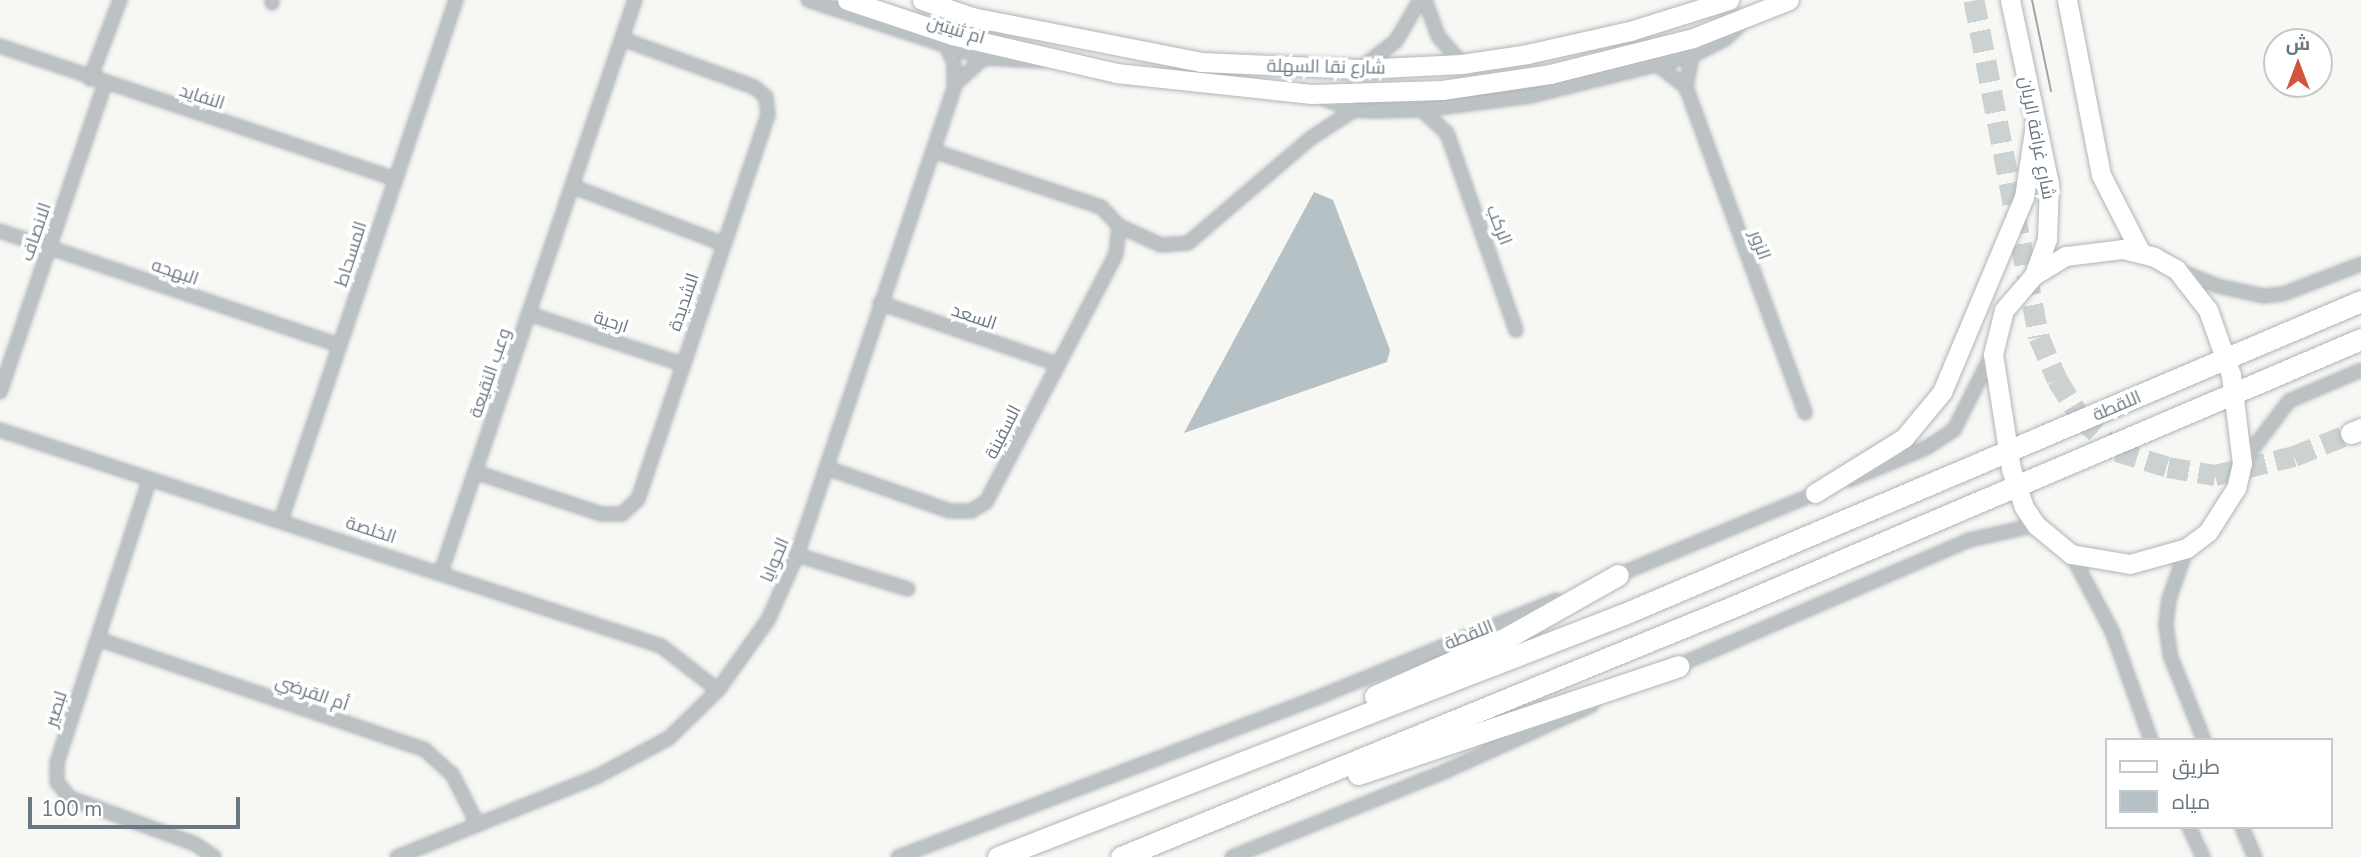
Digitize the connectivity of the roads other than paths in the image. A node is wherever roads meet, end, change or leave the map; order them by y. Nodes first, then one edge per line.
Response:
1 (120, 0) edge
2 (456, 0) edge
3 (635, 0) edge
4 (808, 0) edge
5 (847, 0) edge
6 (922, 0) edge
7 (1422, 0) edge
8 (1729, 0) edge
9 (1789, 0) edge
10 (2067, 0) edge
11 (2009, 2) edge
12 (1752, 14) junction
13 (622, 39) junction
14 (0, 46) edge
15 (947, 47) junction
16 (1692, 56) junction
17 (984, 58) junction
18 (1058, 60) junction
19 (1462, 64) junction
20 (1659, 66) junction
21 (1360, 69) junction
22 (90, 79) junction
23 (104, 84) junction
24 (955, 85) junction
25 (1686, 88) junction
26 (1312, 94) junction
27 (1461, 107) junction
28 (1354, 110) junction
29 (1422, 110) junction
30 (2035, 124) junction
31 (1447, 133) junction
32 (934, 150) junction
33 (395, 179) junction
34 (574, 187) junction
35 (1119, 226) junction
36 (0, 231) edge
37 (723, 244) junction
38 (49, 248) junction
39 (2141, 253) junction
40 (2361, 264) edge
41 (2176, 269) junction
42 (2034, 275) junction
43 (2361, 301) edge
44 (880, 303) junction
45 (529, 314) junction
46 (1516, 330) dead end
47 (2361, 339) edge
48 (339, 345) junction
49 (1993, 354) junction
50 (2227, 358) junction
51 (682, 364) junction
52 (1057, 364) junction
53 (2361, 370) edge
54 (0, 392) edge
55 (2234, 392) junction
56 (1805, 413) dead end
57 (0, 430) edge
58 (2007, 452) junction
59 (2242, 463) junction
60 (827, 468) junction
61 (475, 472) junction
62 (149, 481) junction
63 (2016, 486) junction
64 (1815, 493) junction
65 (281, 520) junction
66 (2036, 525) junction
67 (2187, 548) junction
68 (2071, 554) junction
69 (797, 555) junction
70 (441, 572) junction
71 (1618, 575) junction
72 (908, 589) dead end
73 (98, 639) junction
74 (1678, 666) junction
75 (718, 690) junction
76 (1330, 728) junction
77 (2150, 738) edge
78 (2203, 738) edge
79 (1308, 784) junction
80 (478, 825) junction
81 (2190, 829) edge
82 (2243, 829) edge
83 (214, 857) edge
84 (397, 857) edge
85 (898, 857) edge
86 (998, 857) edge
87 (1121, 857) edge
88 (1231, 857) edge
89 (2203, 857) edge
90 (2255, 857) edge

1 - 22 street
2 - 33 street, المسحاط
3 - 13 street, وعب النقيعة
4 - 15 street, ام ثنيتين
5 - 18 main road, شارع نقا السهلة
6 - 21 main road, شارع نقا السهلة
7 - 19 street
7 - 21 street
8 - 19 main road, شارع نقا السهلة
9 - 12 main road, شارع نقا السهلة
10 - 39 main road
11 - 30 main road, شارع غرافة الريان
12 - 16 street, شارع نقا السهلة
12 - 26 main road, شارع نقا السهلة
13 - 34 street, وعب النقيعة
13 - 37 street, الشديدة
14 - 22 street, النفايد
15 - 17 street, ام ثنيتين
15 - 24 street, الحوايا
16 - 20 street, شارع نقا السهلة
16 - 25 street
17 - 18 street, ام ثنيتين
17 - 24 street, الحوايا
18 - 26 main road, شارع نقا السهلة
19 - 21 main road, شارع نقا السهلة
20 - 25 street
20 - 27 street, شارع نقا السهلة
22 - 23 street, النفايد
23 - 33 street, النفايد
23 - 38 street, الانصاف
24 - 32 street, الحوايا
25 - 56 street, الزور
26 - 28 street, شارع نقا السهلة
27 - 29 street, شارع نقا السهلة
27 - 31 street
28 - 29 street, شارع نقا السهلة
28 - 35 street
29 - 31 street, الركب
30 - 42 main road, شارع غرافة الريان
30 - 64 main road
31 - 46 street, الركب
32 - 35 street
32 - 44 street, الحوايا
33 - 48 street, المسحاط
34 - 37 street
34 - 45 street, وعب النقيعة
35 - 52 street, السفينة
36 - 38 street, البهجه
37 - 51 street, الشديدة
38 - 48 street, البهجه
38 - 54 street, الانصاف
39 - 41 main road, اللقطة
39 - 42 main road, اللقطة
40 - 41 street, اللقطة
41 - 50 main road, اللقطة
42 - 49 main road, اللقطة
43 - 50 main road, اللقطة
44 - 52 street, السعد
44 - 60 street, الحوايا
45 - 51 street, ارحية
45 - 61 street, وعب النقيعة
47 - 55 main road, اللقطة
48 - 65 street, المسحاط
49 - 58 main road, اللقطة
49 - 64 street, اللقطة
50 - 55 main road, اللقطة
50 - 58 main road, اللقطة
51 - 61 street, الشديدة
52 - 60 street, السفينة
53 - 59 street, اللقطة
55 - 59 main road, اللقطة
55 - 63 main road, اللقطة
57 - 62 street, الخلصة
58 - 63 main road, اللقطة
58 - 76 main road, اللقطة
59 - 67 main road, اللقطة
60 - 69 street, الحوايا
61 - 70 street, وعب النقيعة
62 - 65 street, الخلصة
62 - 73 street, لبصير
63 - 66 main road, اللقطة
63 - 79 main road, اللقطة
64 - 71 street, اللقطة
65 - 70 street, الخلصة
66 - 68 main road, اللقطة
66 - 74 street
67 - 68 main road, اللقطة
67 - 78 street
68 - 77 street
69 - 72 street
69 - 75 street, الحوايا
70 - 75 street, الخلصة
71 - 76 main road
71 - 85 street, اللقطة
73 - 80 street, أم القرضي
73 - 83 street, لبصير
74 - 79 main road
74 - 88 street
75 - 80 street, الحوايا
76 - 86 main road, اللقطة
79 - 87 main road, اللقطة
80 - 84 street, الحوايا
81 - 89 street
82 - 90 street

